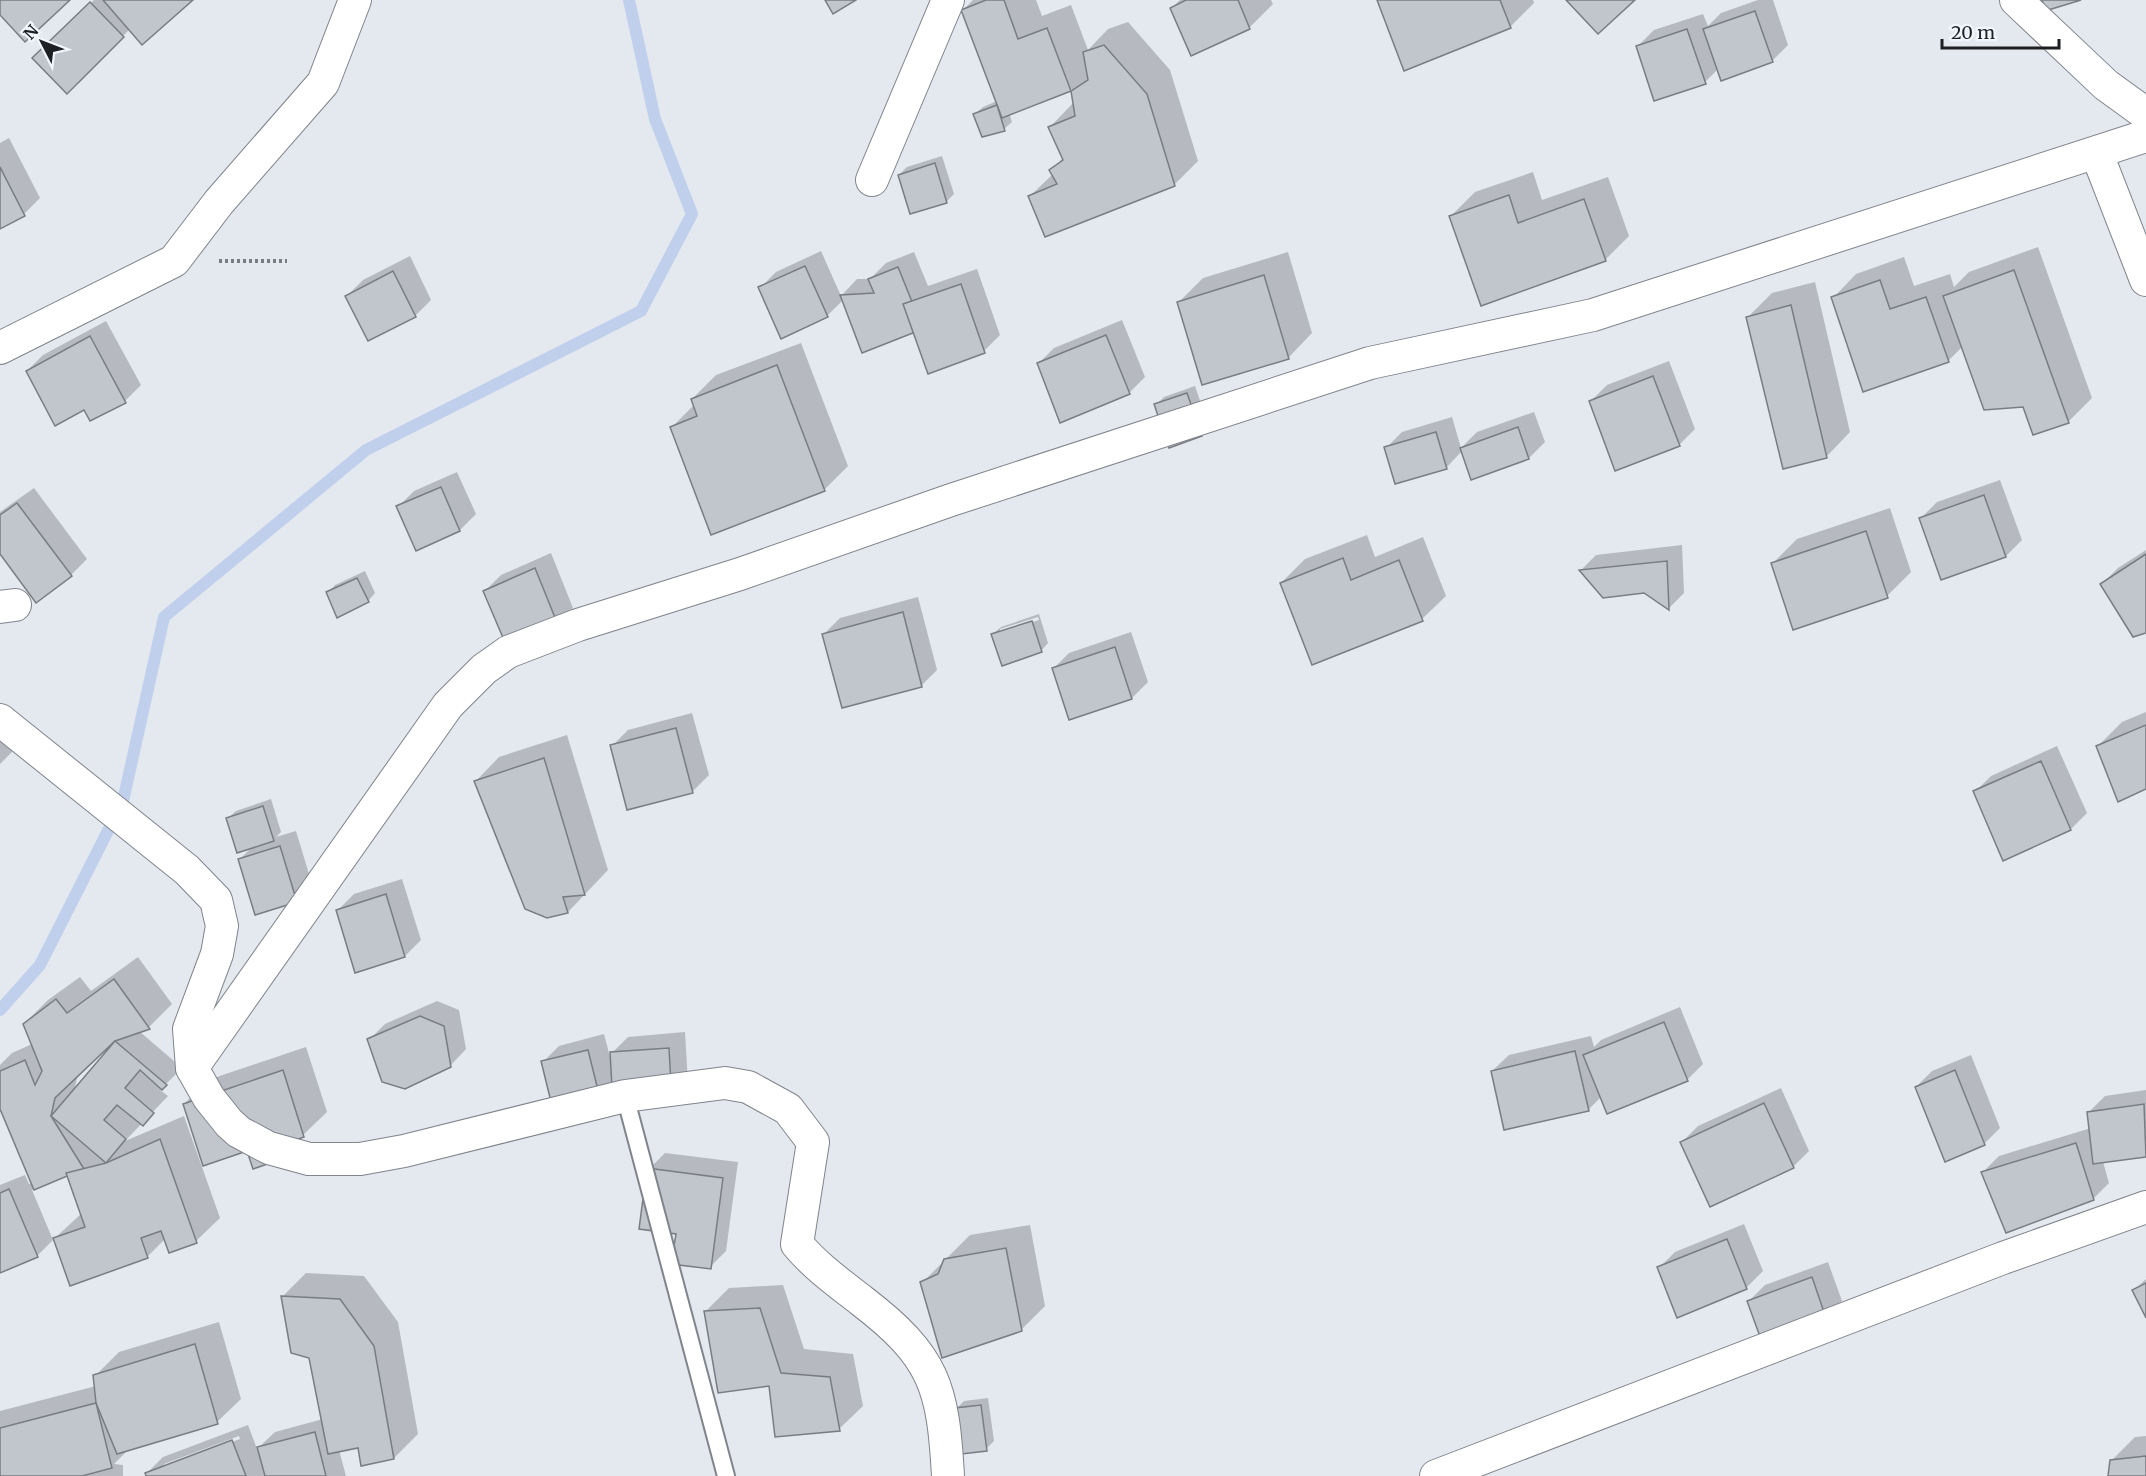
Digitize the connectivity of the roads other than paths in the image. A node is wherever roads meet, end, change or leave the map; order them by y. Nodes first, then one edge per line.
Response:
1 (355, 0) edge
2 (948, 0) edge
3 (2016, 0) edge
4 (2146, 114) edge
5 (2146, 136) edge
6 (2097, 154) junction
7 (872, 180) dead end
8 (2146, 280) edge
9 (0, 348) edge
10 (0, 720) edge
11 (192, 1068) junction
12 (625, 1096) junction
13 (2146, 1207) edge
14 (726, 1476) edge
15 (948, 1476) edge
16 (1436, 1476) edge

1 - 9 street
2 - 7 street
3 - 4 street
5 - 6 street
6 - 8 street
6 - 11 street
10 - 11 street
11 - 12 street
12 - 14 lane
12 - 15 street
13 - 16 street

